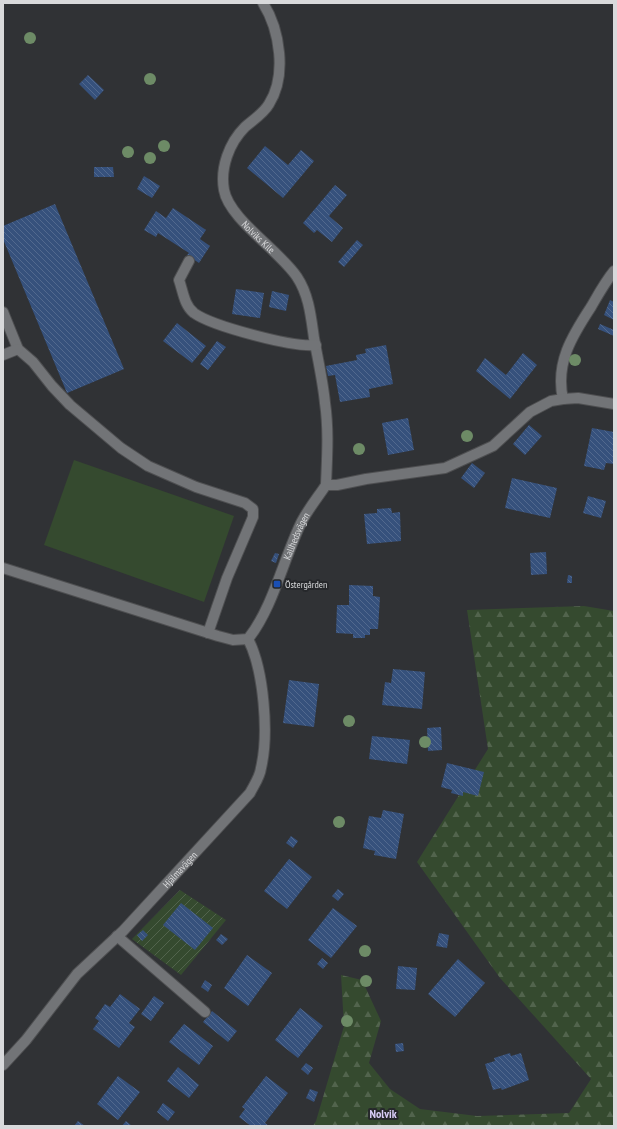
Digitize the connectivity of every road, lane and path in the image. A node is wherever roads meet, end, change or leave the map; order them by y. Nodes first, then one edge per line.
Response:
1 (263, 3) edge
2 (189, 261) dead end
3 (614, 271) edge
4 (3, 312) edge
5 (316, 345) junction
6 (18, 349) junction
7 (3, 355) edge
8 (563, 399) junction
9 (614, 404) edge
10 (326, 485) junction
11 (3, 568) edge
12 (208, 633) junction
13 (248, 639) junction
14 (117, 936) junction
15 (205, 1012) dead end
16 (3, 1065) edge

1 - 5 street, Nolviks Kile
2 - 5 street
3 - 8 street
4 - 6 street
5 - 10 street, Nolviks Kile
6 - 7 street
6 - 12 street
8 - 9 street
8 - 10 street
10 - 13 street, Kallhedsvägen
11 - 12 street
12 - 13 street
13 - 14 street, Hjälmavägen
14 - 15 street
14 - 16 street, Hjälmavägen

